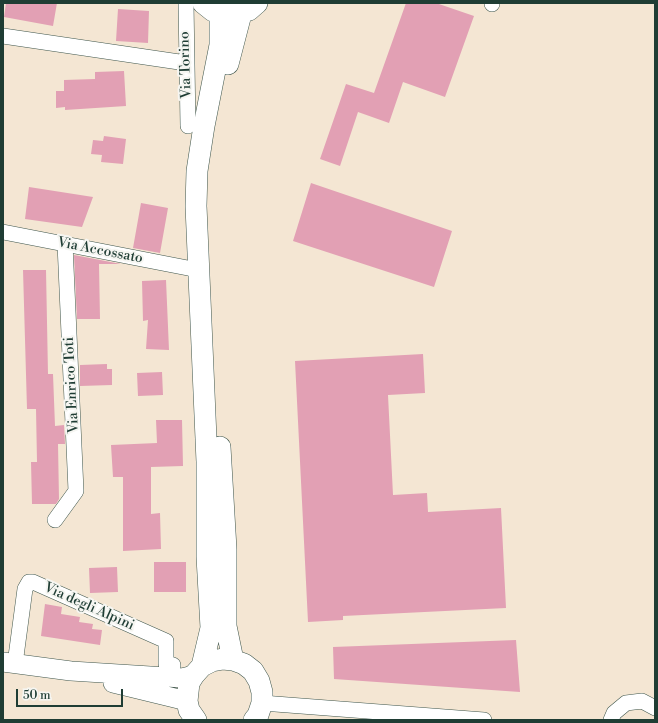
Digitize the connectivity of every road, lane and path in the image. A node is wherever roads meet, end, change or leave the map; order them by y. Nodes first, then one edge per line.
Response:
1 (195, 5) edge
2 (249, 8) edge
3 (3, 36) edge
4 (186, 63) junction
5 (188, 126) dead end
6 (3, 232) edge
7 (65, 244) junction
8 (198, 270) junction
9 (55, 520) dead end
10 (234, 660) junction
11 (9, 663) edge
12 (71, 671) junction
13 (198, 671) junction
14 (172, 676) junction
15 (187, 701) junction
16 (655, 708) edge
17 (258, 712) edge
18 (196, 720) edge
19 (484, 720) edge
20 (610, 720) edge

1 - 2 main road
1 - 4 street, Via Torino
1 - 8 main road
2 - 10 main road
3 - 4 street
4 - 5 street, Via Torino
6 - 7 street, Via Accossato
7 - 8 street, Via Accossato
7 - 9 street, Via Enrico Toti
8 - 13 main road
10 - 13 main road
10 - 17 main road
11 - 12 street, Via degli Alpini
11 - 14 street, Via degli Alpini
12 - 14 street, Via degli Alpini
12 - 15 street, Via degli Alpini
13 - 14 street, Via degli Alpini
13 - 15 main road
15 - 18 main road
16 - 20 street
17 - 19 street

